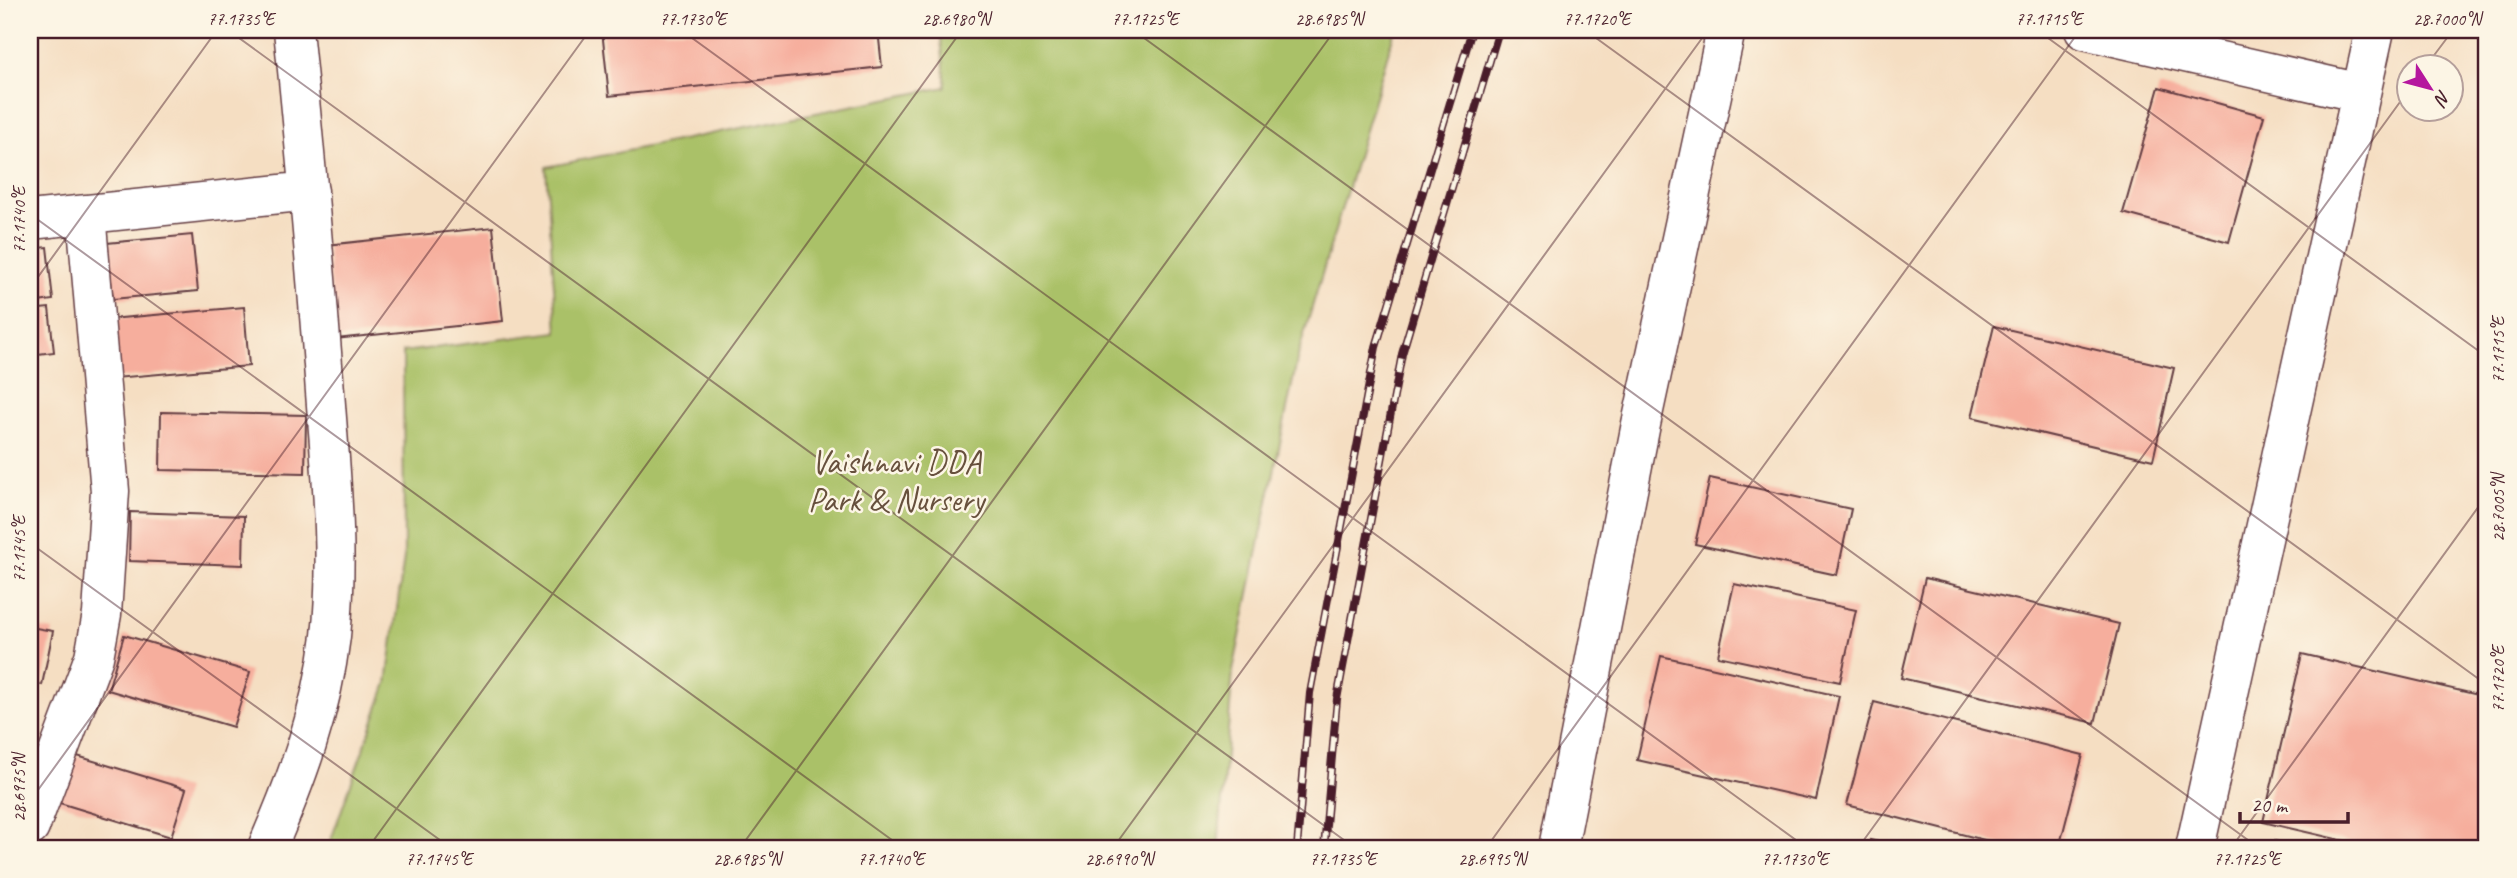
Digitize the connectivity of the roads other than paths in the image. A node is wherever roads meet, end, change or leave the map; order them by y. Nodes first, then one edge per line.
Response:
1 (293, 30) edge
2 (1726, 30) edge
3 (2084, 30) edge
4 (2375, 30) edge
5 (2361, 93) junction
6 (309, 191) junction
7 (86, 214) junction
8 (30, 220) edge
9 (30, 827) edge
10 (268, 848) edge
11 (1558, 848) edge
12 (2195, 848) edge

1 - 6 street
2 - 11 street
3 - 5 street
4 - 5 street
5 - 12 street
6 - 7 street
6 - 10 street
7 - 8 street
7 - 9 street

